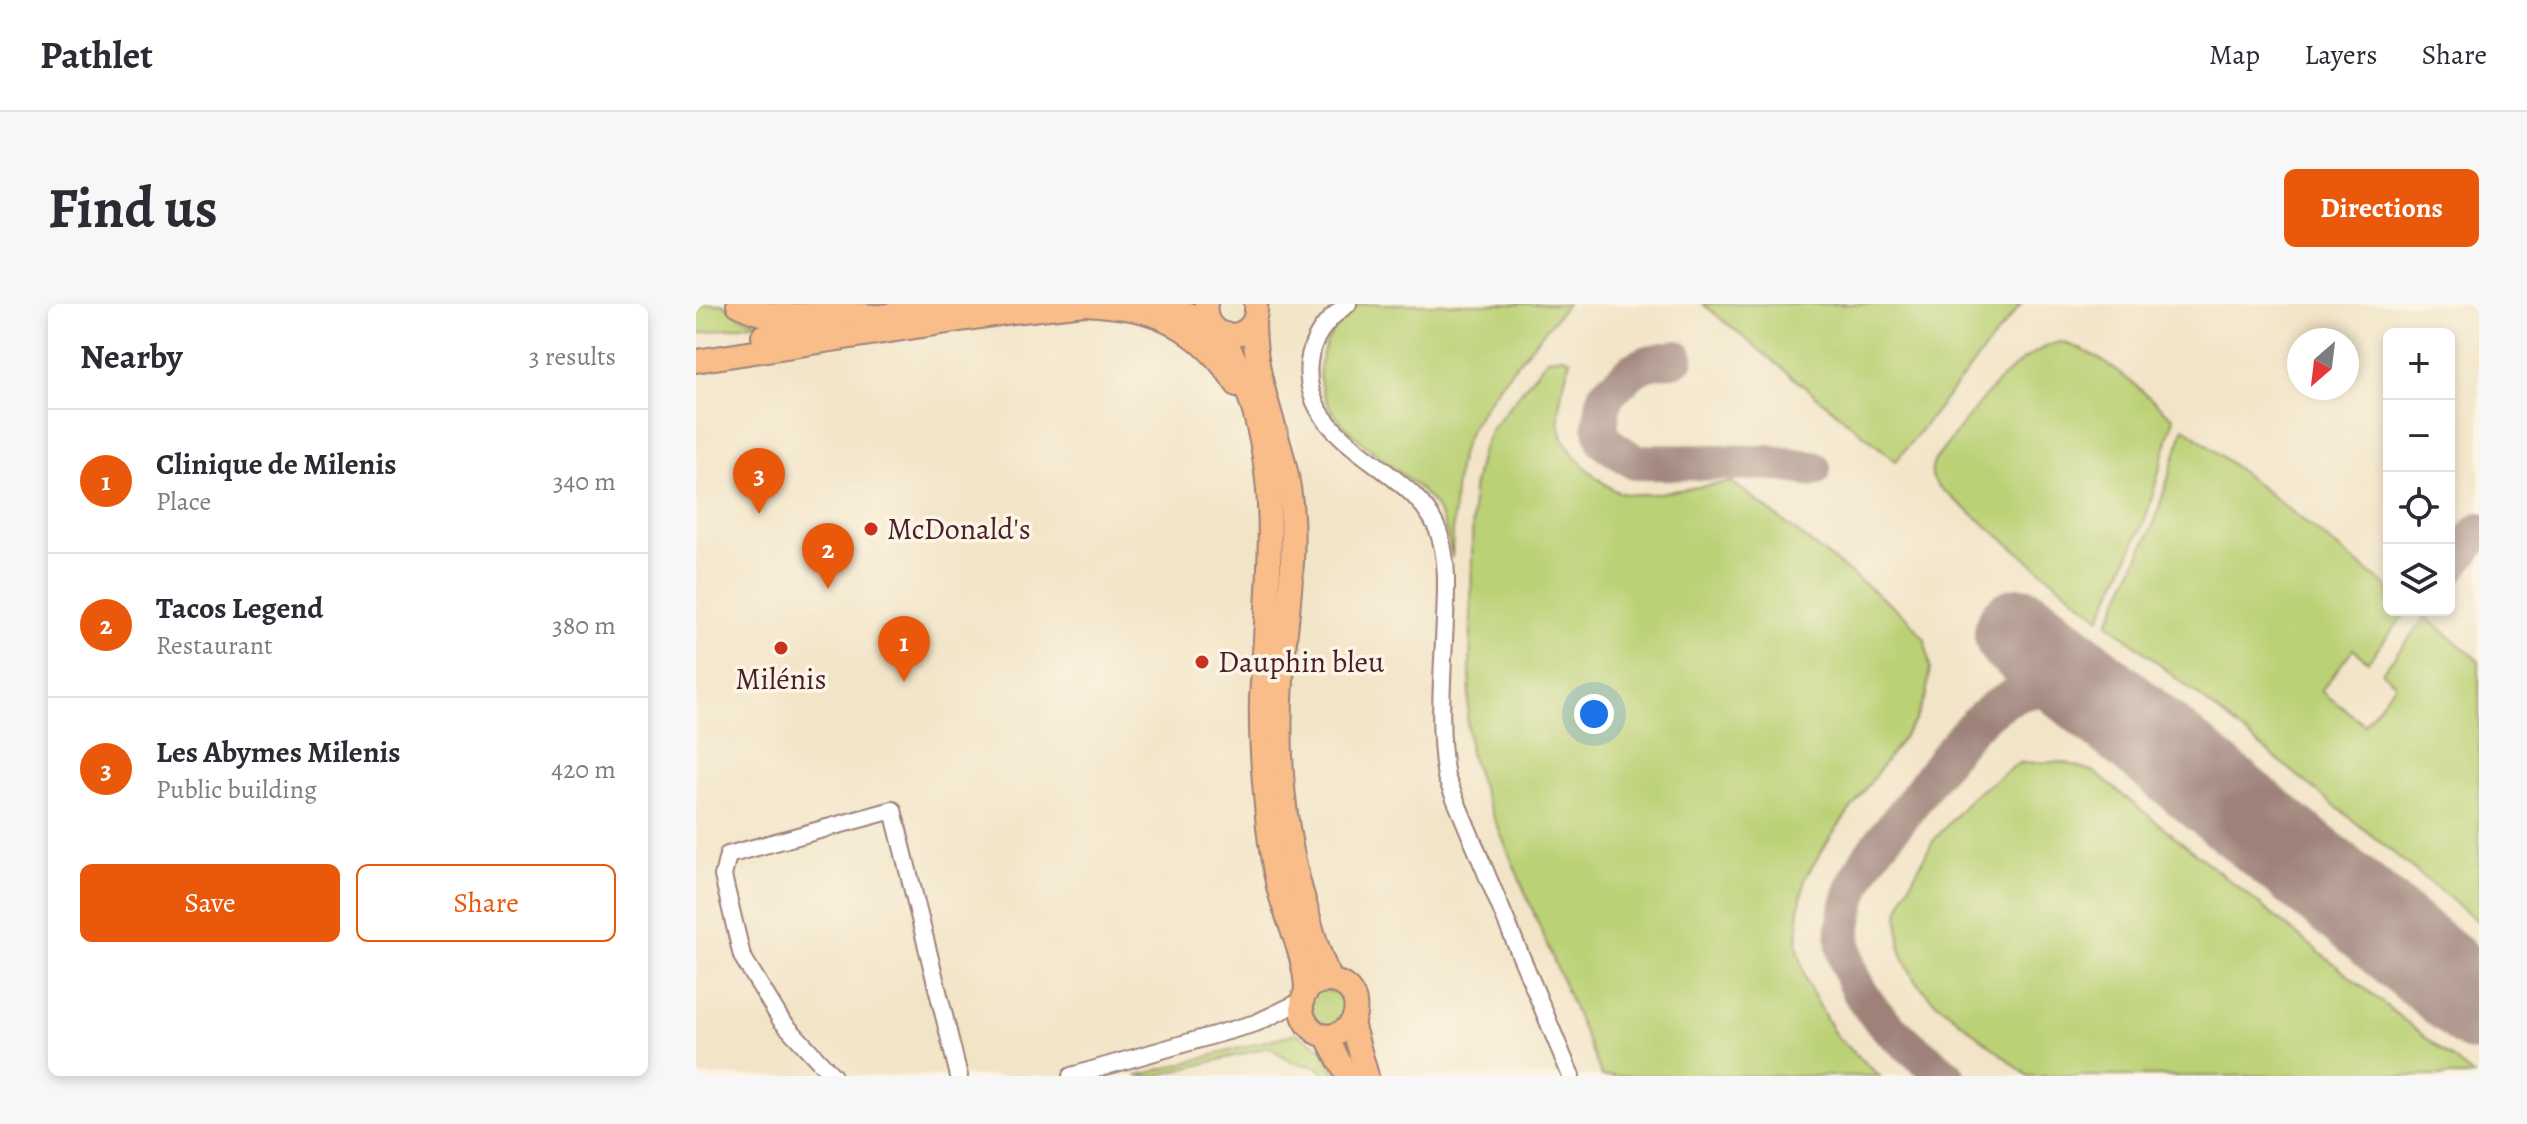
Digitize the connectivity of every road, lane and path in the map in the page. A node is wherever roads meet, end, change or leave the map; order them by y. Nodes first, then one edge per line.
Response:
1 (739, 304) edge
2 (972, 304) edge
3 (1086, 304) edge
4 (1147, 304) edge
5 (1348, 304) edge
6 (1255, 313) edge
7 (873, 317) junction
8 (1211, 319) edge
9 (696, 348) edge
10 (696, 361) edge
11 (1256, 418) junction
12 (1332, 981) junction
13 (1304, 1005) junction
14 (1352, 1023) junction
15 (1326, 1036) junction
16 (833, 1076) edge
17 (959, 1076) edge
18 (1071, 1076) edge
19 (1347, 1076) edge
20 (1367, 1076) edge
21 (1571, 1076) edge

1 - 7 highway
2 - 7 main road
3 - 10 main road
3 - 11 main road
4 - 8 main road
5 - 21 street
6 - 8 main road
6 - 12 main road
7 - 9 main road
8 - 11 main road
11 - 13 main road
12 - 13 main road
12 - 14 main road
13 - 15 main road
13 - 18 street
14 - 15 main road
14 - 20 main road
15 - 19 main road
16 - 17 street

